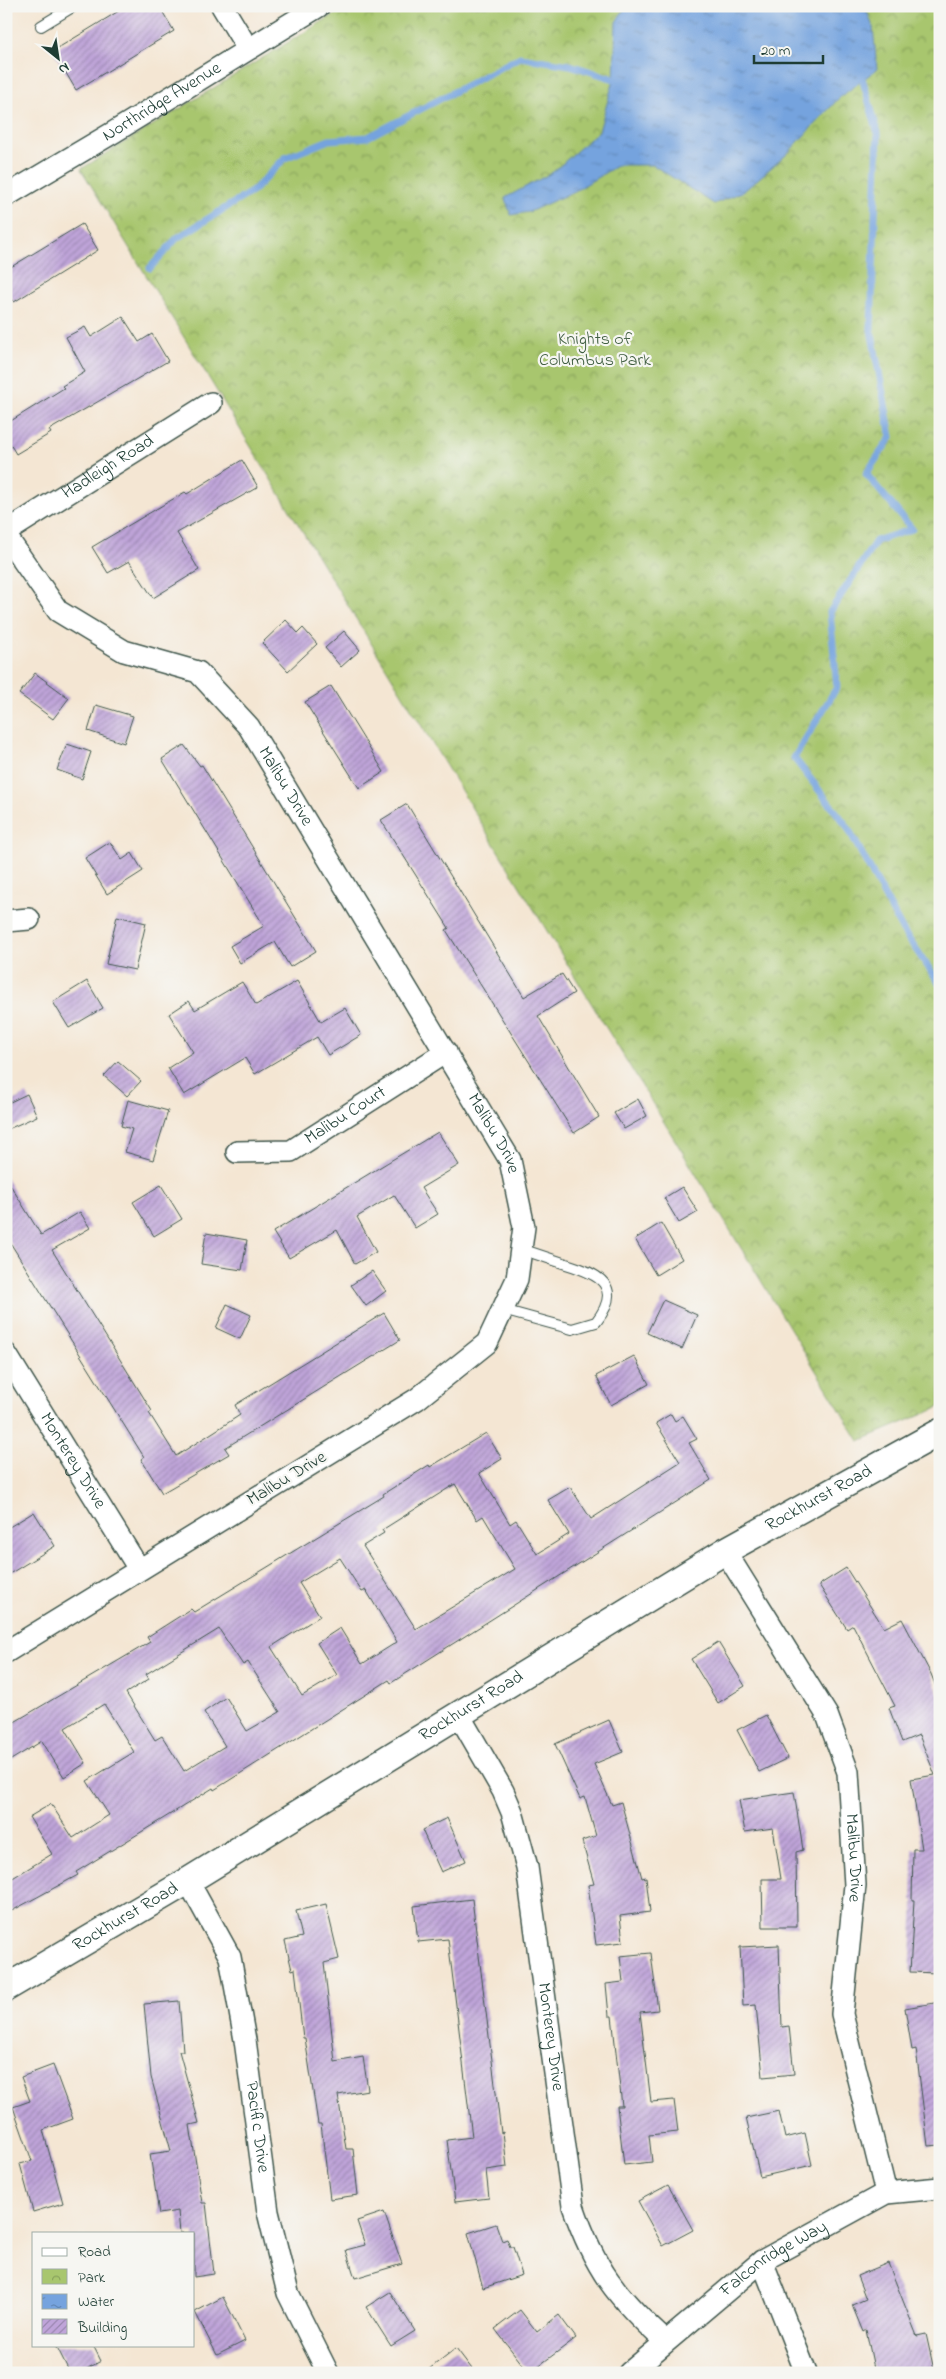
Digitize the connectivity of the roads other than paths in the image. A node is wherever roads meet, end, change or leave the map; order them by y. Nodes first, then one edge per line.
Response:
1 (74, 6) edge
2 (222, 6) edge
3 (319, 6) edge
4 (41, 26) dead end
5 (248, 49) junction
6 (6, 196) edge
7 (211, 403) dead end
8 (6, 532) edge
9 (6, 536) edge
10 (29, 919) dead end
11 (6, 921) edge
12 (446, 1052) junction
13 (237, 1152) dead end
14 (521, 1249) junction
15 (503, 1310) junction
16 (6, 1354) edge
17 (940, 1432) edge
18 (725, 1551) junction
19 (139, 1569) junction
20 (6, 1652) edge
21 (459, 1715) junction
22 (188, 1881) junction
23 (6, 1988) edge
24 (940, 2188) edge
25 (886, 2193) junction
26 (762, 2261) junction
27 (665, 2341) junction
28 (328, 2373) edge
29 (629, 2373) edge
30 (806, 2373) edge

1 - 4 lane
2 - 5 street
3 - 5 street, Northridge Avenue
5 - 6 street, Northridge Avenue
7 - 8 street, Hadleigh Road
9 - 12 street, Malibu Drive
10 - 11 street
12 - 13 street, Malibu Court
12 - 14 street, Malibu Drive
14 - 15 street, Malibu Drive
14 - 15 lane
15 - 19 street, Malibu Drive
16 - 19 street, Monterey Drive
17 - 18 street, Rockhurst Road
18 - 21 street, Rockhurst Road
18 - 25 street, Malibu Drive
19 - 20 street, Malibu Drive
21 - 22 street, Rockhurst Road
21 - 27 street, Monterey Drive
22 - 23 street, Rockhurst Road
22 - 28 street, Pacific Drive
24 - 25 street, Falconridge Way
25 - 26 street, Falconridge Way
26 - 27 street, Falconridge Way
26 - 30 street
27 - 29 street, Falconridge Way

